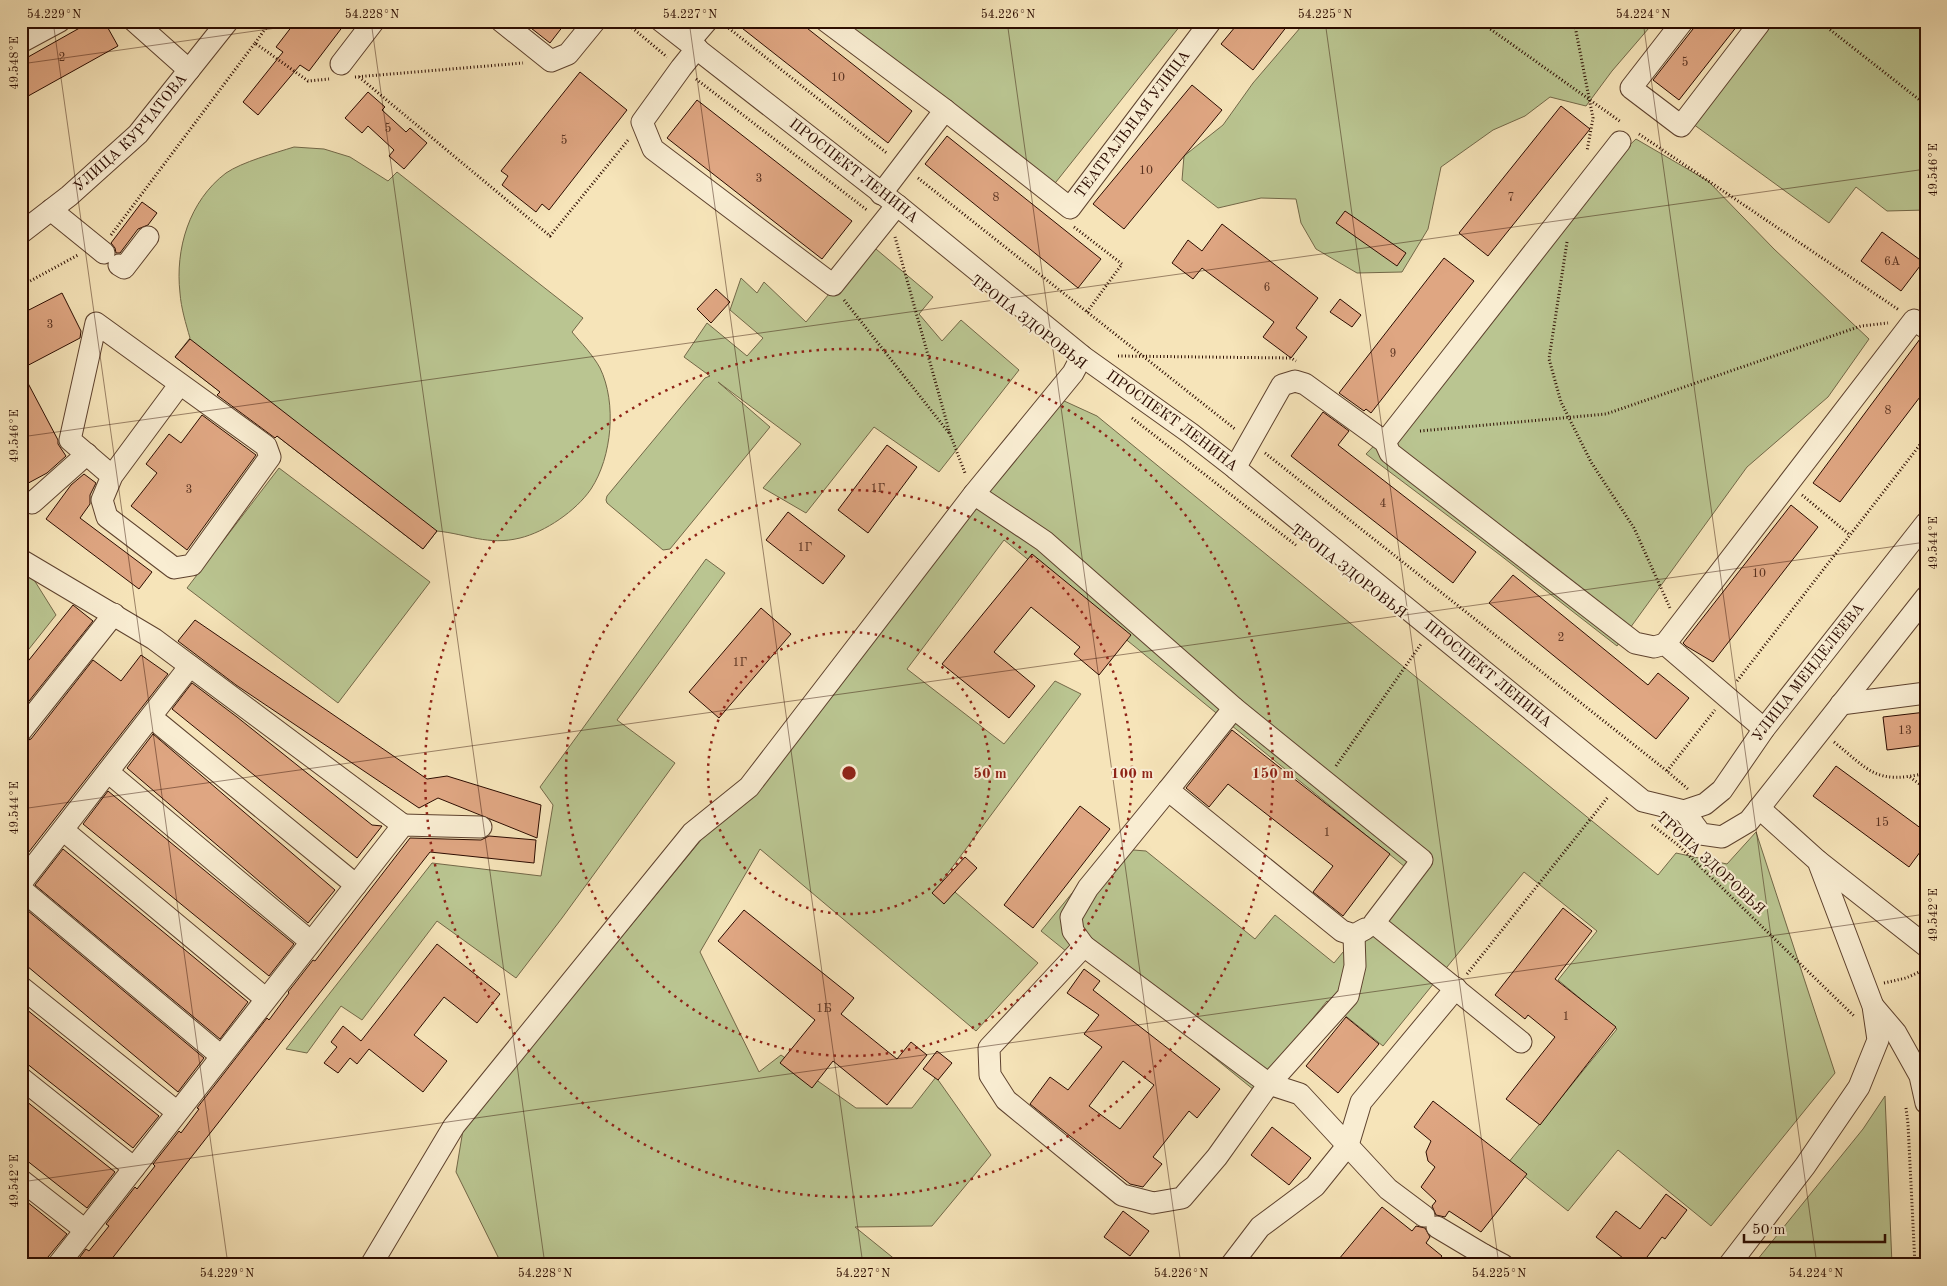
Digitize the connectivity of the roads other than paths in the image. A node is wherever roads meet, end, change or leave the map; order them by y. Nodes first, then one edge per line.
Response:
1 (60, 21) edge
2 (134, 21) edge
3 (228, 21) edge
4 (374, 21) edge
5 (501, 21) edge
6 (595, 21) edge
7 (661, 21) edge
8 (707, 21) edge
9 (826, 21) edge
10 (1210, 21) edge
11 (1683, 21) edge
12 (1756, 21) edge
13 (21, 42) edge
14 (693, 45) junction
15 (189, 70) junction
16 (341, 73) road end
17 (945, 110) junction
18 (1627, 133) road end
19 (889, 199) junction
20 (51, 210) junction
21 (21, 233) edge
22 (148, 237) dead end
23 (1920, 324) edge
24 (1082, 356) junction
25 (180, 384) junction
26 (1388, 438) junction
27 (86, 454) junction
28 (1235, 468) junction
29 (112, 476) junction
30 (974, 494) junction
31 (21, 501) edge
32 (1926, 523) edge
33 (21, 560) edge
34 (1926, 597) edge
35 (114, 614) junction
36 (1665, 644) junction
37 (190, 666) junction
38 (1926, 692) edge
39 (1841, 704) junction
40 (1234, 708) junction
41 (152, 717) junction
42 (1764, 730) junction
43 (21, 731) edge
44 (108, 772) junction
45 (1168, 790) junction
46 (1759, 808) junction
47 (1684, 811) junction
48 (403, 825) junction
49 (481, 827) dead end
50 (63, 830) junction
51 (1818, 861) junction
52 (21, 883) edge
53 (356, 885) junction
54 (21, 889) edge
55 (1374, 923) junction
56 (1354, 935) junction
57 (311, 942) junction
58 (1084, 946) junction
59 (1926, 946) edge
60 (21, 987) edge
61 (1456, 988) junction
62 (1870, 997) junction
63 (266, 999) junction
64 (1521, 1042) dead end
65 (221, 1056) junction
66 (21, 1078) edge
67 (1269, 1084) junction
68 (1915, 1104) edge
69 (178, 1112) junction
70 (1348, 1145) junction
71 (134, 1168) junction
72 (21, 1180) edge
73 (85, 1230) junction
74 (1479, 1260) edge
75 (58, 1265) edge
76 (371, 1265) edge
77 (1231, 1265) edge
78 (1503, 1265) edge
79 (1729, 1265) edge

1 - 13 street
2 - 15 street
3 - 15 street, УЛИЦА КУРЧАТОВА
4 - 16 street
5 - 6 street
7 - 14 street, ПРОСПЕКТ ЛЕНИНА
8 - 14 street
9 - 17 street
10 - 17 street, ТЕАТРАЛЬНАЯ УЛИЦА
11 - 12 street
14 - 19 street, ПРОСПЕКТ ЛЕНИНА
14 - 19 street
15 - 20 street, УЛИЦА КУРЧАТОВА
17 - 19 street
18 - 26 street
19 - 24 street, ПРОСПЕКТ ЛЕНИНА
20 - 21 street, УЛИЦА КУРЧАТОВА
20 - 22 street
23 - 36 street
24 - 28 street, ПРОСПЕКТ ЛЕНИНА
24 - 30 street
25 - 27 street
25 - 29 street
25 - 29 street
26 - 28 street
26 - 36 street
27 - 29 street
27 - 31 street
28 - 47 street, ПРОСПЕКТ ЛЕНИНА
30 - 40 street
30 - 76 street
32 - 42 street, УЛИЦА МЕНДЕЛЕЕВА
33 - 35 street
34 - 39 street
35 - 37 street
35 - 43 street
36 - 42 street
37 - 41 street
37 - 48 street
38 - 39 street
39 - 46 street
40 - 45 street
40 - 55 street
41 - 44 street
41 - 53 street
42 - 47 street, УЛИЦА МЕНДЕЛЕЕВА
44 - 50 street
44 - 57 street
45 - 56 street
45 - 58 street
46 - 47 street
46 - 51 street
48 - 49 street
48 - 53 street
50 - 52 street
50 - 63 street
51 - 59 street
51 - 62 street
53 - 57 street
54 - 65 street
55 - 56 street
55 - 61 street
56 - 67 street
57 - 63 street
58 - 67 street
58 - 67 street
60 - 69 street
61 - 64 street
61 - 70 street
62 - 68 street
62 - 79 street
63 - 65 street
65 - 69 street
66 - 71 street
67 - 70 street
69 - 71 street
70 - 74 street
70 - 77 street
71 - 73 street
72 - 73 street
73 - 75 street
74 - 78 street

